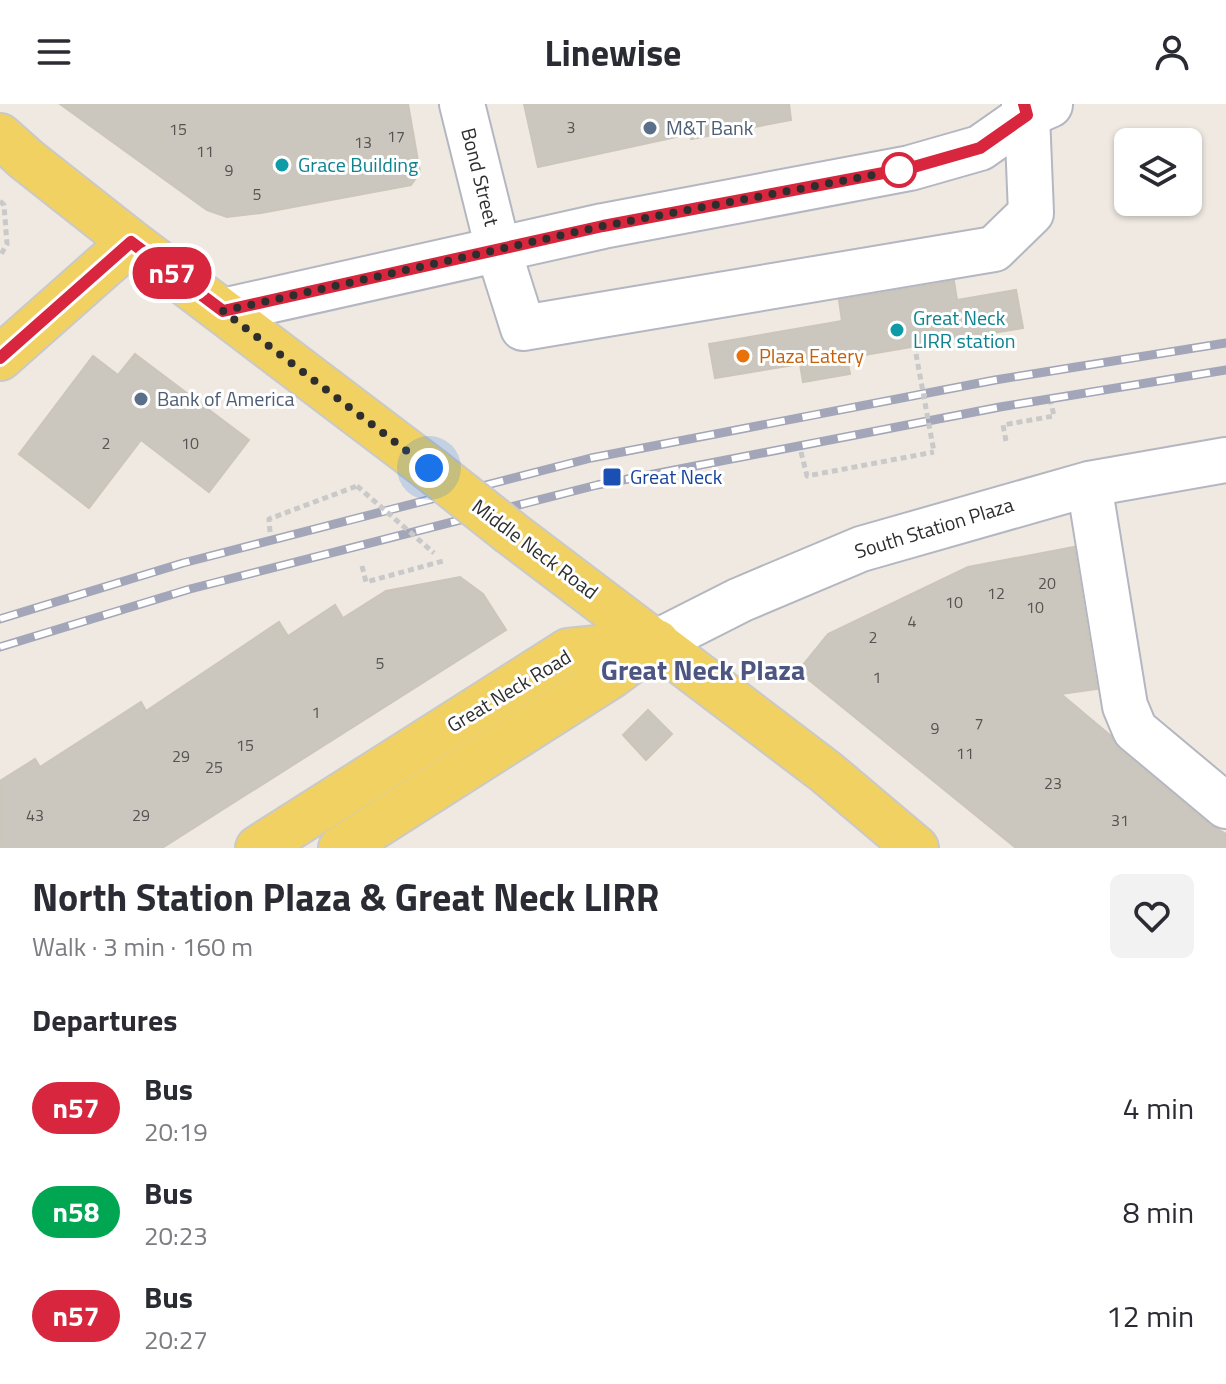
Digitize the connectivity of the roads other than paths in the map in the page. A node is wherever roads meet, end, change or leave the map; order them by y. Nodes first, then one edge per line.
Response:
1 (462, 104) edge
2 (1035, 108) edge
3 (0, 136) edge
4 (131, 242) junction
5 (498, 249) junction
6 (223, 311) junction
7 (0, 358) edge
8 (1226, 460) edge
9 (1089, 484) junction
10 (657, 642) junction
11 (1226, 806) edge
12 (258, 848) edge
13 (341, 848) edge
14 (916, 848) edge

1 - 5 street, Bond Street
2 - 5 street
2 - 5 street, Bond Street
3 - 4 main road, Middle Neck Road
4 - 6 main road, Middle Neck Road
4 - 7 main road
5 - 6 street
6 - 10 main road, Middle Neck Road, bridge
8 - 9 street, South Station Plaza
9 - 10 street, South Station Plaza
9 - 11 street
10 - 12 main road, Great Neck Road
10 - 13 main road, Great Neck Road
10 - 14 main road, Middle Neck Road

